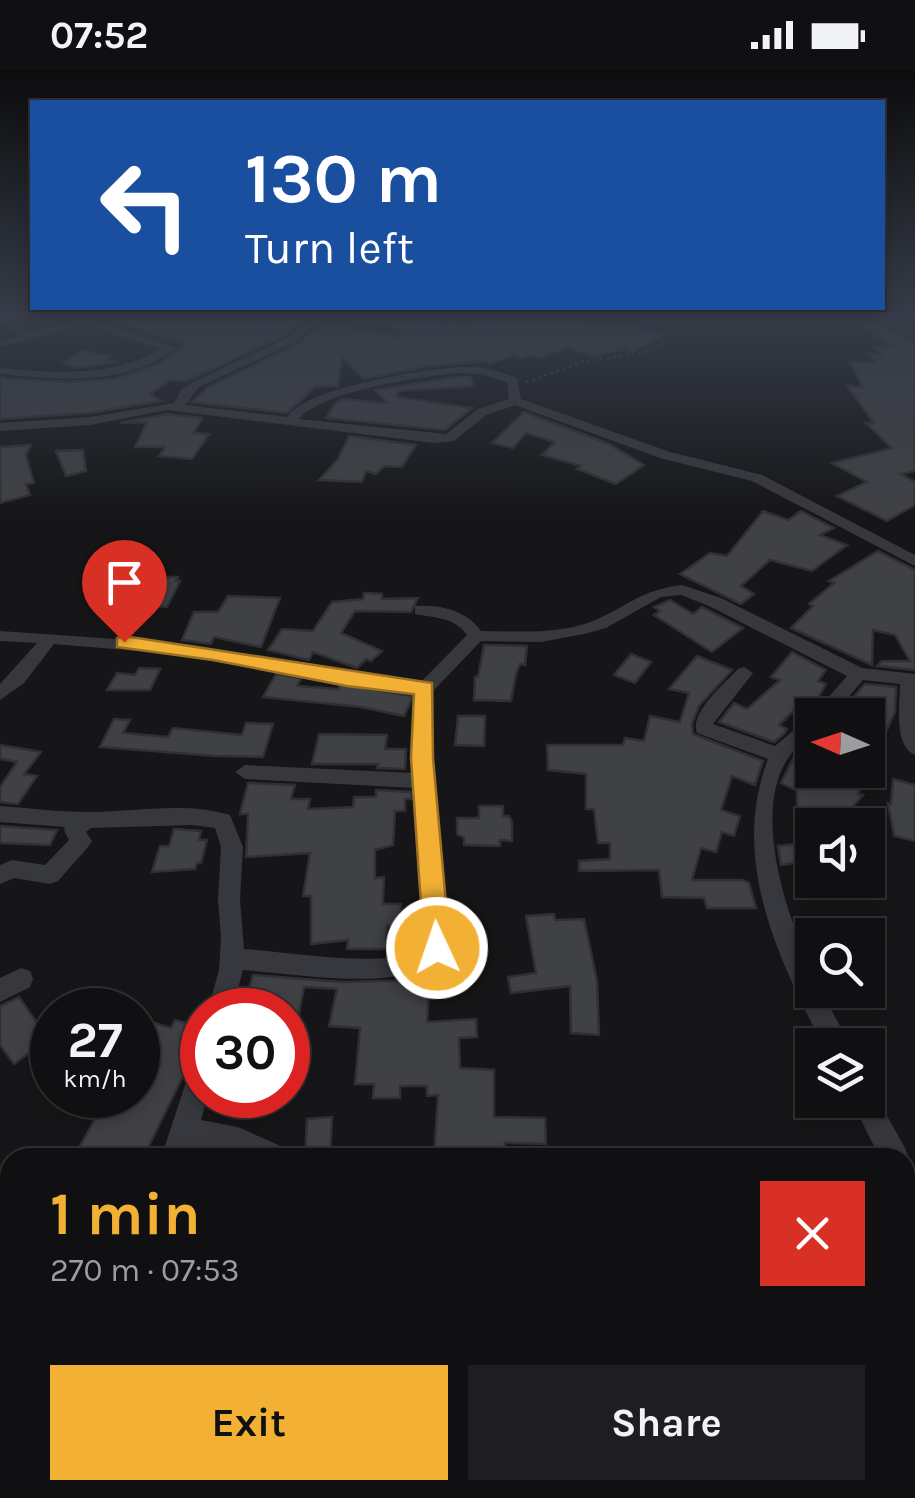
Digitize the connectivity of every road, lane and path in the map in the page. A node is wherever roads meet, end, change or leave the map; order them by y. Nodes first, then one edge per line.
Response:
1 (200, 384) edge
2 (385, 384) edge
3 (515, 384) edge
4 (515, 401) junction
5 (178, 406) junction
6 (292, 423) junction
7 (0, 427) edge
8 (915, 561) edge
9 (421, 610) dead end
10 (0, 636) edge
11 (476, 636) junction
12 (50, 638) junction
13 (744, 672) dead end
14 (859, 674) junction
15 (912, 679) edge
16 (425, 688) junction
17 (0, 694) edge
18 (837, 698) edge
19 (795, 740) edge
20 (915, 748) edge
21 (778, 755) junction
22 (246, 772) dead end
23 (424, 781) junction
24 (0, 814) edge
25 (86, 820) junction
26 (0, 875) edge
27 (232, 958) junction
28 (225, 988) edge
29 (829, 1028) edge
30 (190, 1118) edge
31 (874, 1118) edge
32 (186, 1131) junction
33 (178, 1148) edge
34 (254, 1148) edge
35 (890, 1148) edge

1 - 5 street
2 - 6 street
3 - 4 street
4 - 6 street
4 - 8 street
5 - 6 street
5 - 7 street
9 - 11 street
10 - 12 street
11 - 14 street
11 - 16 street
12 - 16 street
12 - 17 street
13 - 21 street
14 - 15 street
14 - 18 street
15 - 20 street
16 - 23 street
19 - 21 street
21 - 29 street
22 - 23 street
23 - 27 street
24 - 25 street
25 - 26 street
25 - 27 street
27 - 28 street
30 - 32 street
31 - 35 street
32 - 33 street
32 - 34 street

